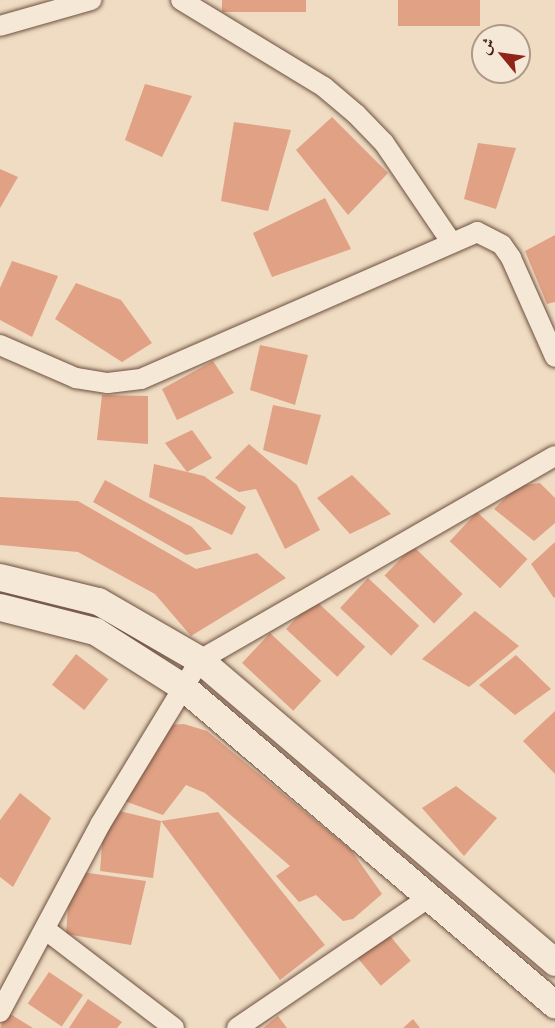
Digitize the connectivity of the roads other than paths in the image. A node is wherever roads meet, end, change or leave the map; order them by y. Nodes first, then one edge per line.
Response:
1 (91, 0) edge
2 (181, 0) edge
3 (72, 4) edge
4 (0, 26) edge
5 (450, 240) junction
6 (0, 345) edge
7 (555, 357) edge
8 (555, 456) edge
9 (0, 577) edge
10 (0, 608) edge
11 (200, 660) junction
12 (183, 687) junction
13 (427, 899) junction
14 (46, 930) junction
15 (555, 962) edge
16 (555, 1005) edge
17 (0, 1012) edge
18 (174, 1028) edge
19 (237, 1028) edge

1 - 3 street
2 - 5 street
3 - 4 street
5 - 6 street
5 - 7 street
8 - 11 street
9 - 11 main road
10 - 12 main road
11 - 12 street
11 - 15 main road
12 - 13 main road
12 - 14 street
13 - 16 main road
13 - 19 street
14 - 17 street
14 - 18 street

